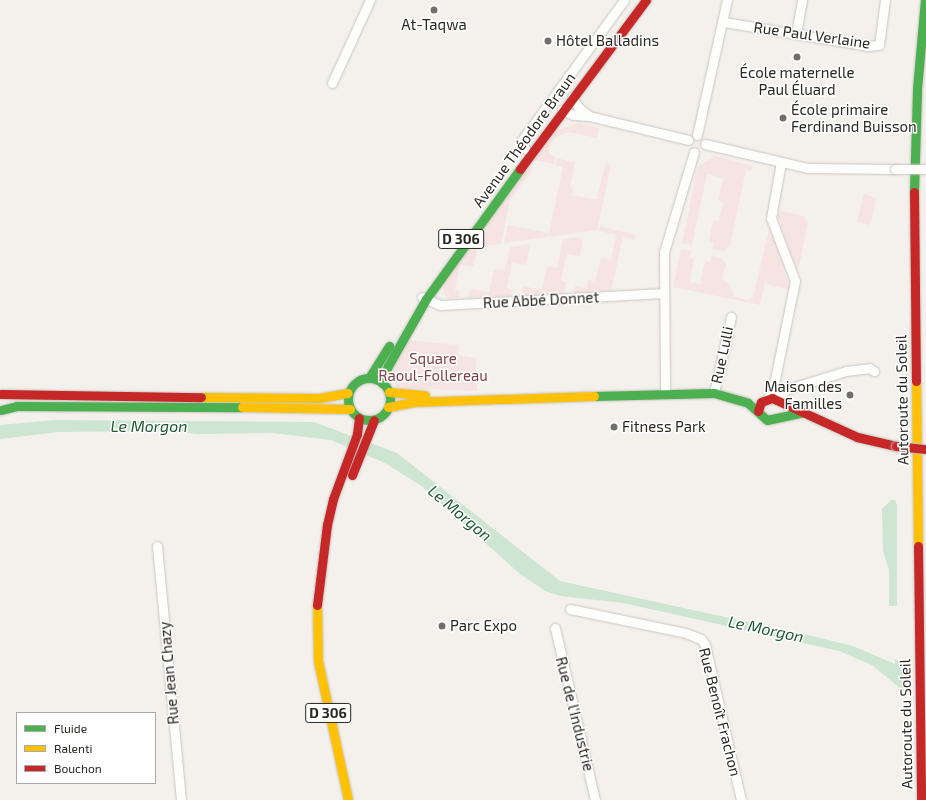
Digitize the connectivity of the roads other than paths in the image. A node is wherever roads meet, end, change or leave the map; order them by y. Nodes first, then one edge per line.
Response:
1 (370, 0) edge
2 (624, 0) edge
3 (635, 0) edge
4 (646, 0) edge
5 (727, 0) edge
6 (802, 0) edge
7 (885, 0) edge
8 (925, 0) edge
9 (724, 22) junction
10 (796, 34) junction
11 (332, 83) dead end
12 (572, 97) junction
13 (557, 105) junction
14 (590, 116) junction
15 (697, 135) junction
16 (688, 140) junction
17 (705, 144) junction
18 (694, 152) junction
19 (781, 162) junction
20 (926, 169) edge
21 (664, 293) junction
22 (423, 298) junction
23 (731, 317) dead end
24 (874, 371) dead end
25 (370, 378) junction
26 (382, 383) junction
27 (389, 392) junction
28 (348, 393) junction
29 (666, 393) junction
30 (714, 393) junction
31 (0, 394) edge
32 (480, 399) junction
33 (771, 400) junction
34 (388, 407) junction
35 (350, 409) junction
36 (1, 411) edge
37 (758, 411) junction
38 (804, 412) junction
39 (778, 416) junction
40 (360, 418) junction
41 (374, 420) junction
42 (926, 449) edge
43 (326, 525) junction
44 (157, 546) dead end
45 (570, 609) dead end
46 (555, 628) dead end
47 (181, 800) edge
48 (348, 800) edge
49 (595, 800) edge
50 (741, 800) edge
51 (921, 800) edge

1 - 11 street
2 - 13 street
3 - 13 main road, Avenue Théodore Braun / D 306
4 - 12 main road, Avenue Théodore Braun / D 306
5 - 9 street
6 - 10 street
7 - 10 street, Rue Paul Verlaine
8 - 51 main road, Autoroute du Soleil
9 - 10 street, Rue Paul Verlaine
9 - 15 street
12 - 13 main road, Avenue Théodore Braun / D 306
12 - 14 street
13 - 14 street
13 - 22 main road, Avenue Théodore Braun / D 306
13 - 22 main road, Avenue Théodore Braun / D 306
14 - 16 street
15 - 16 street
15 - 17 street
16 - 18 street
17 - 18 street
17 - 19 street
18 - 21 street
19 - 20 street, bridge
19 - 33 street
21 - 22 street, Rue Abbé Donnet
21 - 29 street
22 - 25 main road, Avenue Théodore Braun / D 306
22 - 26 main road, Avenue Théodore Braun / D 306
23 - 30 street, Rue Lulli
24 - 33 street
25 - 26 main road
25 - 28 main road
26 - 27 main road
27 - 32 main road
27 - 34 main road
28 - 31 main road
28 - 35 main road
29 - 30 main road
29 - 32 main road
30 - 33 main road
30 - 37 main road
31 - 36 main road
32 - 34 main road
33 - 37 main road
33 - 38 main road
33 - 39 main road
34 - 41 main road
35 - 36 main road
35 - 40 main road
37 - 39 main road
38 - 39 main road
38 - 42 main road, bridge
40 - 41 main road
40 - 43 main road, D 306
41 - 43 main road, D 306
43 - 48 main road, D 306
44 - 47 street, Rue Jean Chazy
45 - 50 street, Rue Benoît Frachon
46 - 49 street, Rue de l'Industrie

